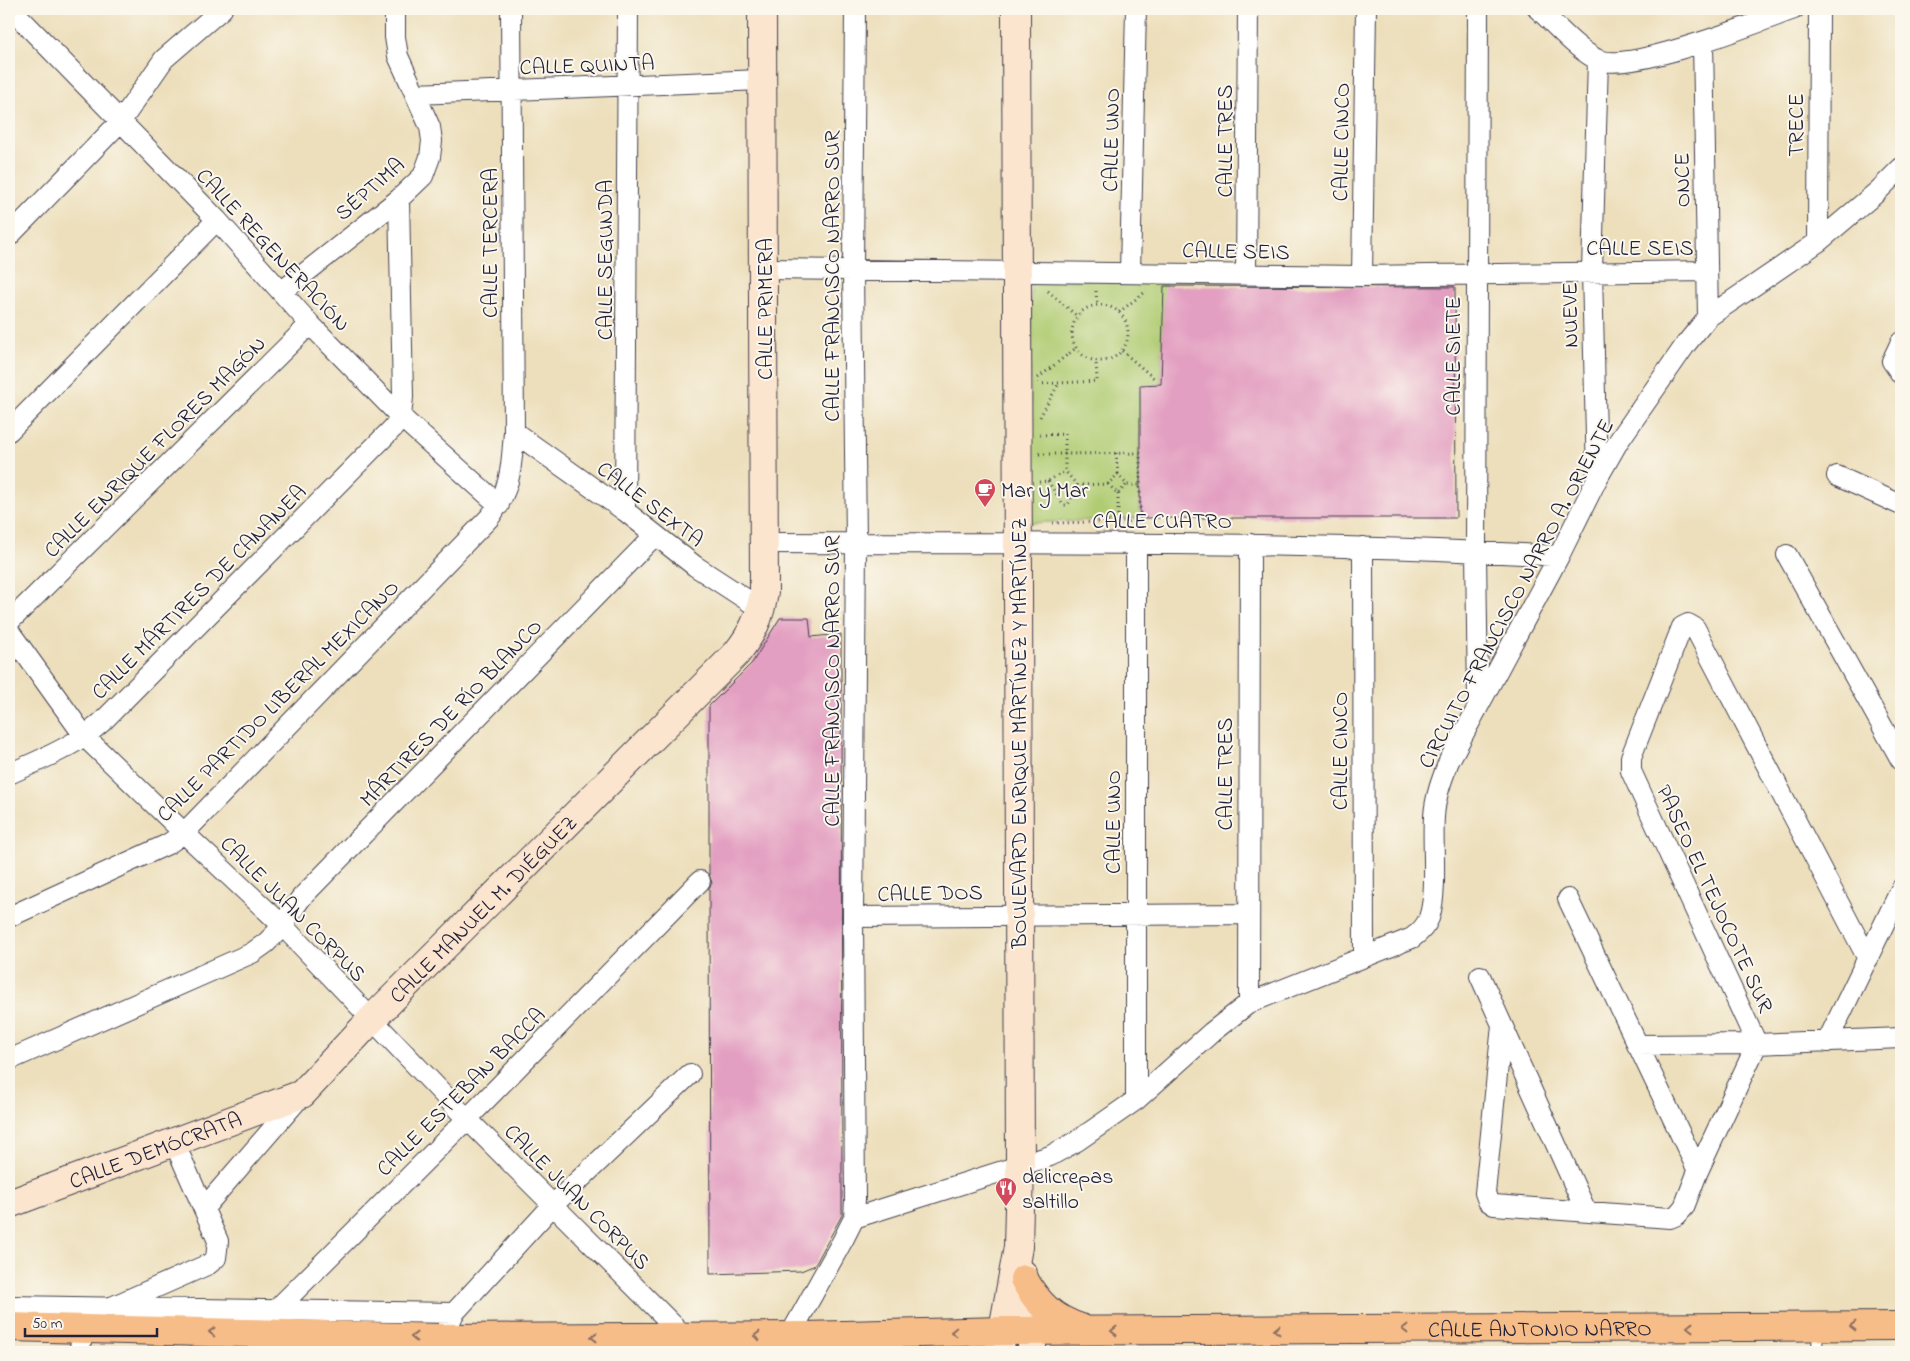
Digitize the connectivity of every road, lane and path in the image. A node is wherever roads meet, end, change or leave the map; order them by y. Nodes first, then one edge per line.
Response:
1 (222, 9) edge
2 (395, 9) edge
3 (511, 9) edge
4 (628, 9) edge
5 (762, 9) edge
6 (855, 9) edge
7 (1016, 9) edge
8 (1136, 9) edge
9 (1248, 9) edge
10 (1366, 9) edge
11 (1478, 9) edge
12 (1538, 9) edge
13 (1794, 9) edge
14 (1819, 9) edge
15 (20, 19) dead end
16 (1703, 42) junction
17 (1598, 60) junction
18 (761, 80) junction
19 (629, 86) junction
20 (512, 90) junction
21 (415, 94) junction
22 (121, 121) junction
23 (1901, 168) edge
24 (399, 198) junction
25 (217, 220) junction
26 (9, 236) edge
27 (1818, 242) junction
28 (765, 268) junction
29 (853, 269) junction
30 (1016, 271) junction
31 (1592, 271) junction
32 (1706, 271) junction
33 (1130, 272) junction
34 (1246, 273) junction
35 (1476, 275) junction
36 (1362, 276) junction
37 (1044, 288) dead end
38 (1148, 290) dead end
39 (281, 292) junction
40 (1119, 312) junction
41 (1077, 316) junction
42 (1708, 317) junction
43 (310, 324) junction
44 (1901, 342) edge
45 (1076, 348) junction
46 (1122, 351) junction
47 (1096, 362) junction
48 (1901, 374) edge
49 (1155, 379) dead end
50 (1059, 383) junction
51 (401, 416) junction
52 (1035, 426) dead end
53 (9, 431) edge
54 (514, 432) junction
55 (1030, 435) dead end
56 (1116, 453) junction
57 (1030, 454) dead end
58 (1065, 454) junction
59 (1065, 471) junction
60 (1118, 474) junction
61 (1837, 476) dead end
62 (510, 478) joint
63 (1596, 479) junction
64 (1048, 481) junction
65 (1030, 483) dead end
66 (1108, 484) junction
67 (1077, 485) junction
68 (1126, 485) junction
69 (1140, 485) junction
70 (1118, 494) junction
71 (499, 505) junction
72 (1901, 505) edge
73 (625, 512) junction
74 (1118, 522) junction
75 (1049, 523) dead end
76 (655, 536) junction
77 (765, 543) junction
78 (1017, 543) junction
79 (856, 544) junction
80 (1136, 544) junction
81 (1250, 544) junction
82 (1363, 547) junction
83 (1476, 551) junction
84 (1788, 555) dead end
85 (1559, 556) junction
86 (761, 610) junction
87 (9, 622) edge
88 (9, 631) edge
89 (1478, 704) junction
90 (86, 737) junction
91 (1901, 760) edge
92 (9, 774) edge
93 (184, 834) junction
94 (700, 881) dead end
95 (1901, 889) edge
96 (1568, 899) dead end
97 (1247, 914) junction
98 (1018, 915) junction
99 (1135, 915) junction
100 (9, 917) edge
101 (853, 917) junction
102 (282, 925) junction
103 (1364, 956) junction
104 (1868, 959) junction
105 (1480, 976) dead end
106 (1249, 1003) junction
107 (371, 1020) junction
108 (1502, 1025) junction
109 (1901, 1038) edge
110 (1827, 1042) junction
111 (1637, 1044) junction
112 (1757, 1044) junction
113 (9, 1060) edge
114 (690, 1074) dead end
115 (302, 1094) junction
116 (1136, 1100) junction
117 (467, 1119) junction
118 (174, 1142) junction
119 (1020, 1167) junction
120 (1698, 1171) junction
121 (9, 1204) edge
122 (554, 1205) junction
123 (204, 1208) junction
124 (1586, 1211) junction
125 (854, 1218) junction
126 (1018, 1247) junction
127 (1024, 1279) junction
128 (9, 1306) edge
129 (105, 1309) junction
130 (275, 1310) junction
131 (454, 1313) junction
132 (1901, 1326) edge
133 (9, 1328) edge
134 (1087, 1331) junction
135 (252, 1334) junction
136 (684, 1336) junction
137 (789, 1337) junction
138 (443, 1338) junction
139 (1818, 1339) edge
140 (82, 1340) edge
141 (1001, 1342) edge
142 (1032, 1342) edge

1 - 22 street
2 - 21 street, SÉPTIMA
3 - 20 street, CALLE TERCERA
4 - 19 street, CALLE SEGUNDA
5 - 18 street, CALLE PRIMERA
6 - 29 street, CALLE FRANCISCO NARRO SUR
7 - 30 street, BOULEVARD ENRIQUE MARTÍNEZ Y MARTÍNEZ
8 - 33 street, CALLE UNO
9 - 34 street, CALLE TRES
10 - 36 street, CALLE CINCO
11 - 35 street, CALLE SIETE
12 - 17 street
13 - 16 street
14 - 27 street, TRECE
15 - 22 street, CALLE REGENERACIÓN
16 - 17 street
16 - 32 street, ONCE
17 - 31 street, NUEVE
18 - 19 street, CALLE QUINTA
18 - 28 street, CALLE PRIMERA
19 - 20 street, CALLE QUINTA
19 - 73 street, CALLE SEGUNDA
20 - 21 street, CALLE QUINTA
20 - 54 street, CALLE TERCERA
21 - 24 street, SÉPTIMA
22 - 25 street, CALLE REGENERACIÓN
22 - 26 street
23 - 27 street, CIRCUITO FRANCISCO NARRO A. ORIENTE
24 - 39 street, SÉPTIMA
24 - 51 street
25 - 39 street, CALLE REGENERACIÓN
25 - 53 street
27 - 42 street, CIRCUITO FRANCISCO NARRO A. ORIENTE
28 - 29 street, CALLE SEIS
28 - 77 street, CALLE PRIMERA
29 - 30 street, CALLE SEIS
29 - 79 street, CALLE FRANCISCO NARRO SUR
30 - 33 street, CALLE SEIS
30 - 78 street, BOULEVARD ENRIQUE MARTÍNEZ Y MARTÍNEZ
31 - 32 street, CALLE SEIS
31 - 35 street, CALLE SEIS
31 - 63 street, NUEVE
32 - 42 street, ONCE
33 - 34 street, CALLE SEIS
34 - 36 street, CALLE SEIS
35 - 36 street, CALLE SEIS
35 - 83 street, CALLE SIETE
37 - 41 path
38 - 40 path
39 - 43 street, CALLE REGENERACIÓN
40 - 41 path
40 - 46 path
41 - 45 path
42 - 63 street, CIRCUITO FRANCISCO NARRO A. ORIENTE
43 - 51 street, CALLE REGENERACIÓN
43 - 87 street, CALLE ENRIQUE FLORES MAGÓN
44 - 48 street
45 - 47 path
45 - 50 path
46 - 47 path
46 - 49 path
47 - 50 path
50 - 52 path
51 - 71 street, CALLE REGENERACIÓN
51 - 90 street, CALLE MÁRTIRES DE CANANEA
54 - 62 street, CALLE TERCERA
54 - 73 street, CALLE SEXTA
55 - 58 path
56 - 58 path
56 - 60 path
56 - 69 path
57 - 58 path
58 - 59 path
59 - 64 path
59 - 67 path
60 - 66 path
60 - 68 path
61 - 72 street
62 - 71 street, CALLE PARTIDO LIBERAL MEXICANO
63 - 85 street, CIRCUITO FRANCISCO NARRO A. ORIENTE
64 - 65 path
64 - 67 path
66 - 67 path
66 - 70 path
68 - 69 path
68 - 70 path
69 - 74 path
70 - 74 path
71 - 93 street, CALLE PARTIDO LIBERAL MEXICANO
73 - 76 street, CALLE SEXTA
74 - 75 path
76 - 86 street, CALLE SEXTA
76 - 102 street, MÁRTIRES DE RÍO BLANCO
77 - 79 street, CALLE CUATRO
77 - 86 street, CALLE PRIMERA
78 - 79 street, CALLE CUATRO
78 - 80 street, CALLE CUATRO
78 - 98 street, BOULEVARD ENRIQUE MARTÍNEZ Y MARTÍNEZ
79 - 101 street, CALLE FRANCISCO NARRO SUR
80 - 81 street, CALLE CUATRO
80 - 99 street, CALLE UNO
81 - 82 street, CALLE CUATRO
81 - 97 street, CALLE TRES
82 - 83 street, CALLE CUATRO
82 - 103 street, CALLE CINCO
83 - 85 street, CALLE CUATRO
83 - 89 street, CALLE SIETE
84 - 91 street
85 - 89 street, CIRCUITO FRANCISCO NARRO A. ORIENTE
86 - 107 street, CALLE MANUEL M. DIÉGUEZ
88 - 90 street, CALLE JUAN CORPUS
89 - 103 street, CIRCUITO FRANCISCO NARRO A. ORIENTE
90 - 92 street, CALLE MÁRTIRES DE CANANEA
90 - 93 street, CALLE JUAN CORPUS
93 - 100 street, CALLE PARTIDO LIBERAL MEXICANO
93 - 102 street, CALLE JUAN CORPUS
94 - 117 street, CALLE ESTEBAN BACCA
95 - 104 street
96 - 111 street
97 - 99 street, CALLE DOS
97 - 106 street, CALLE TRES
98 - 99 street, CALLE DOS
98 - 101 street, CALLE DOS
98 - 119 street, BOULEVARD ENRIQUE MARTÍNEZ Y MARTÍNEZ
99 - 116 street, CALLE UNO
101 - 125 street, CALLE FRANCISCO NARRO SUR
102 - 107 street, CALLE JUAN CORPUS
102 - 113 street, MÁRTIRES DE RÍO BLANCO
103 - 106 street, CIRCUITO FRANCISCO NARRO A. ORIENTE
104 - 110 street
104 - 112 street, PASEO EL TEJOCOTE SUR
105 - 108 street
106 - 116 street, CIRCUITO FRANCISCO NARRO A. ORIENTE
107 - 115 street, CALLE MANUEL M. DIÉGUEZ
107 - 117 street, CALLE JUAN CORPUS
108 - 124 street
108 - 124 street
109 - 110 street
110 - 112 street
111 - 112 street
111 - 120 street
112 - 120 street
114 - 122 street
115 - 118 street, CALLE DEMÓCRATA
115 - 123 street, CALLE MANUEL M. DIÉGUEZ
116 - 119 street, CIRCUITO FRANCISCO NARRO A. ORIENTE
117 - 122 street, CALLE JUAN CORPUS
117 - 130 street, CALLE ESTEBAN BACCA
118 - 121 street, CALLE DEMÓCRATA
118 - 123 street
119 - 125 street, CIRCUITO FRANCISCO NARRO A. ORIENTE
119 - 126 street, BOULEVARD ENRIQUE MARTÍNEZ Y MARTÍNEZ
120 - 124 street
122 - 131 street
122 - 136 street, CALLE JUAN CORPUS
123 - 129 street
125 - 137 street, CALLE FRANCISCO NARRO SUR
126 - 127 street, BOULEVARD ENRIQUE MARTÍNEZ Y MARTÍNEZ
126 - 141 street, BOULEVARD ENRIQUE MARTÍNEZ Y MARTÍNEZ
127 - 134 main road
127 - 142 street, BOULEVARD ENRIQUE MARTÍNEZ Y MARTÍNEZ
128 - 129 street
129 - 130 street
129 - 140 street
130 - 131 street
130 - 135 street, CALLE ESTEBAN BACCA
131 - 138 street
132 -> 139 main road, CALLE ANTONIO NARRO
133 - 140 main road, CALLE ANTONIO NARRO
139 -> 134 main road, CALLE ANTONIO NARRO
134 - 142 main road, CALLE ANTONIO NARRO
138 -> 135 main road, CALLE ANTONIO NARRO
135 -> 140 main road, CALLE ANTONIO NARRO
137 -> 136 main road, CALLE ANTONIO NARRO
136 -> 138 main road, CALLE ANTONIO NARRO
141 -> 137 main road, CALLE ANTONIO NARRO
141 - 142 main road, CALLE ANTONIO NARRO

